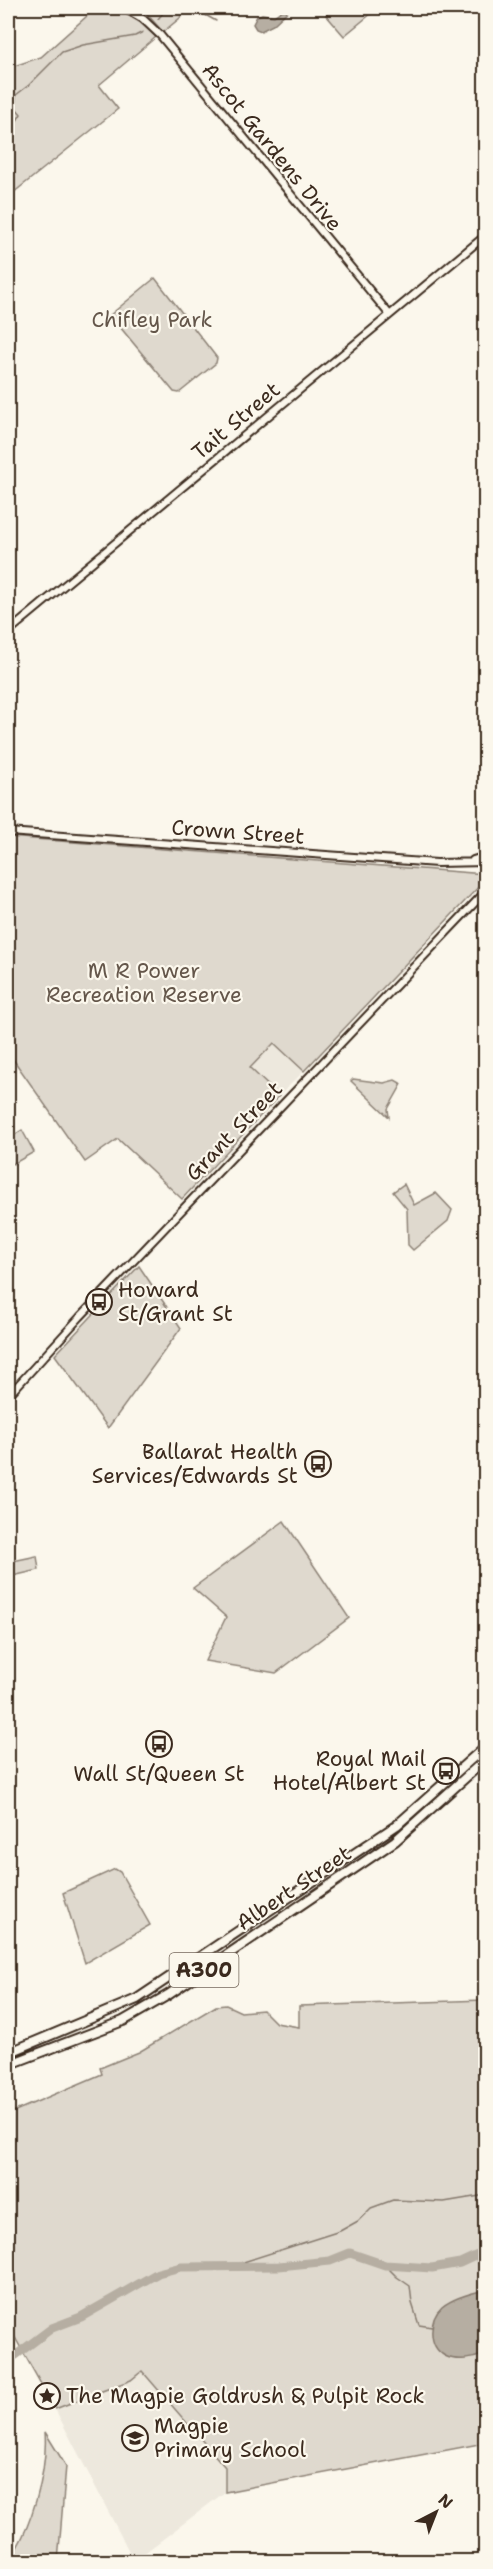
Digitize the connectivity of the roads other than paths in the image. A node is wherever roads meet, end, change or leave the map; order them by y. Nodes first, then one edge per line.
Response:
1 (124, 8) edge
2 (486, 235) edge
3 (389, 314) junction
4 (8, 632) edge
5 (8, 832) edge
6 (486, 856) edge
7 (467, 862) junction
8 (486, 862) edge
9 (486, 891) edge
10 (8, 1396) edge
11 (486, 1746) edge
12 (486, 1759) edge
13 (245, 1928) junction
14 (252, 1937) junction
15 (8, 2053) edge
16 (8, 2065) edge

1 - 3 street, Ascot Gardens Drive
2 - 3 street, Tait Street
3 - 4 street, Tait Street
5 - 7 street, Crown Street
6 - 7 street, Crown Street
7 - 8 street, Crown Street
9 - 10 street, Grant Street
11 - 13 highway, Albert Street / A300
12 - 14 highway, Albert Street / A300
13 - 14 highway
13 - 15 highway, Albert Street / A300
14 - 16 highway, Albert Street / A300

